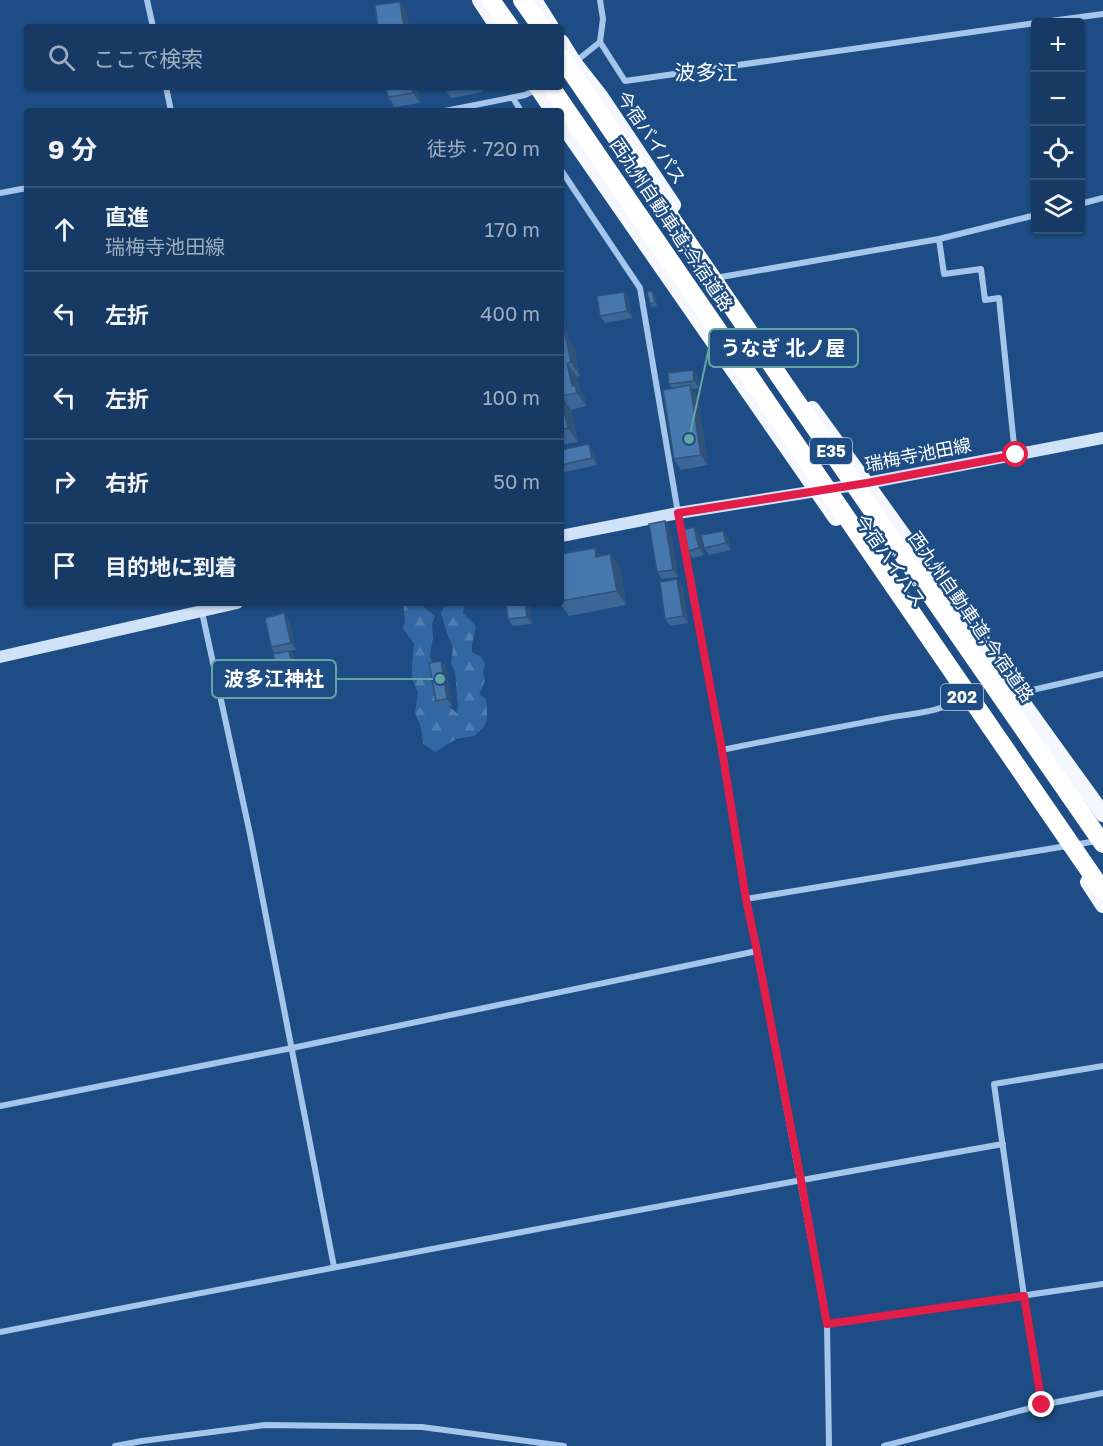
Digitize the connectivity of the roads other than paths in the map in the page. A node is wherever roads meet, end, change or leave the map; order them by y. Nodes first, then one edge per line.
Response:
1 (147, 0) edge
2 (480, 0) edge
3 (490, 0) edge
4 (522, 0) edge
5 (534, 0) edge
6 (600, 0) edge
7 (1103, 14) edge
8 (1072, 18) edge
9 (152, 24) edge
10 (496, 24) edge
11 (508, 24) edge
12 (539, 24) edge
13 (549, 24) edge
14 (1031, 25) edge
15 (600, 42) junction
16 (565, 64) edge
17 (167, 90) edge
18 (537, 90) edge
19 (543, 90) edge
20 (543, 90) edge
21 (513, 98) junction
22 (170, 108) edge
23 (461, 108) edge
24 (519, 108) edge
25 (552, 108) edge
26 (556, 108) edge
27 (564, 119) edge
28 (564, 126) edge
29 (564, 174) edge
30 (24, 189) edge
31 (0, 193) edge
32 (1103, 198) edge
33 (1085, 203) edge
34 (1031, 216) edge
35 (939, 239) junction
36 (721, 277) junction
37 (1103, 438) edge
38 (1016, 455) junction
39 (867, 483) junction
40 (818, 491) junction
41 (678, 513) junction
42 (564, 535) edge
43 (225, 606) edge
44 (202, 612) junction
45 (0, 657) edge
46 (1103, 674) edge
47 (1015, 693) junction
48 (963, 698) junction
49 (722, 750) junction
50 (1103, 814) edge
51 (1103, 842) edge
52 (1063, 846) junction
53 (1103, 891) edge
54 (746, 899) junction
55 (1103, 905) edge
56 (757, 951) junction
57 (292, 1048) junction
58 (1103, 1066) edge
59 (0, 1106) edge
60 (1003, 1144) junction
61 (801, 1180) junction
62 (334, 1267) junction
63 (1103, 1284) edge
64 (1024, 1296) junction
65 (827, 1324) junction
66 (0, 1332) edge
67 (1103, 1393) edge
68 (1042, 1405) junction
69 (115, 1446) edge
70 (564, 1446) edge
71 (829, 1446) edge
72 (884, 1446) edge

1 - 9 street
2 - 10 highway
3 - 11 highway
4 - 12 highway
5 - 13 highway
6 - 15 street
7 - 8 street
14 - 15 street
15 - 16 street
16 - 36 highway, 今宿バイパス / 202
16 - 51 highway, 西九州自動車道;今宿道路 / E35, bridge
17 - 22 street
18 - 21 street
19 - 25 highway
20 - 26 highway, 西九州自動車道;今宿道路 / E35, bridge
21 - 23 street
21 - 24 street
27 - 53 highway, 西九州自動車道;今宿道路 / E35, bridge
28 - 40 highway, 今宿バイパス / 202
29 - 41 street
30 - 31 street
32 - 33 street
34 - 35 street
35 - 36 street
35 - 38 street
36 - 39 highway, 今宿バイパス / 202
37 - 38 main road, 瑞梅寺池田線
38 - 39 main road, 瑞梅寺池田線
39 - 40 main road, 瑞梅寺池田線
39 - 47 highway, 今宿バイパス / 202
40 - 41 main road, 瑞梅寺池田線
40 - 48 highway, 今宿バイパス / 202
41 - 42 main road, 瑞梅寺池田線
41 - 49 street
43 - 44 main road
44 - 45 main road
44 - 57 street
46 - 47 street
47 - 50 highway, 今宿バイパス / 202
48 - 49 street
48 - 52 highway, 今宿バイパス / 202
49 - 54 street
51 - 52 street
52 - 54 street
52 - 55 highway, 今宿バイパス / 202
54 - 56 street
56 - 57 street
56 - 61 street
57 - 59 street
57 - 62 street
58 - 60 street
60 - 61 street
60 - 64 street
61 - 62 street
61 - 65 street
62 - 66 street
63 - 64 street
64 - 65 street
64 - 68 street
65 - 71 street
67 - 68 street
68 - 72 street
69 - 70 street

